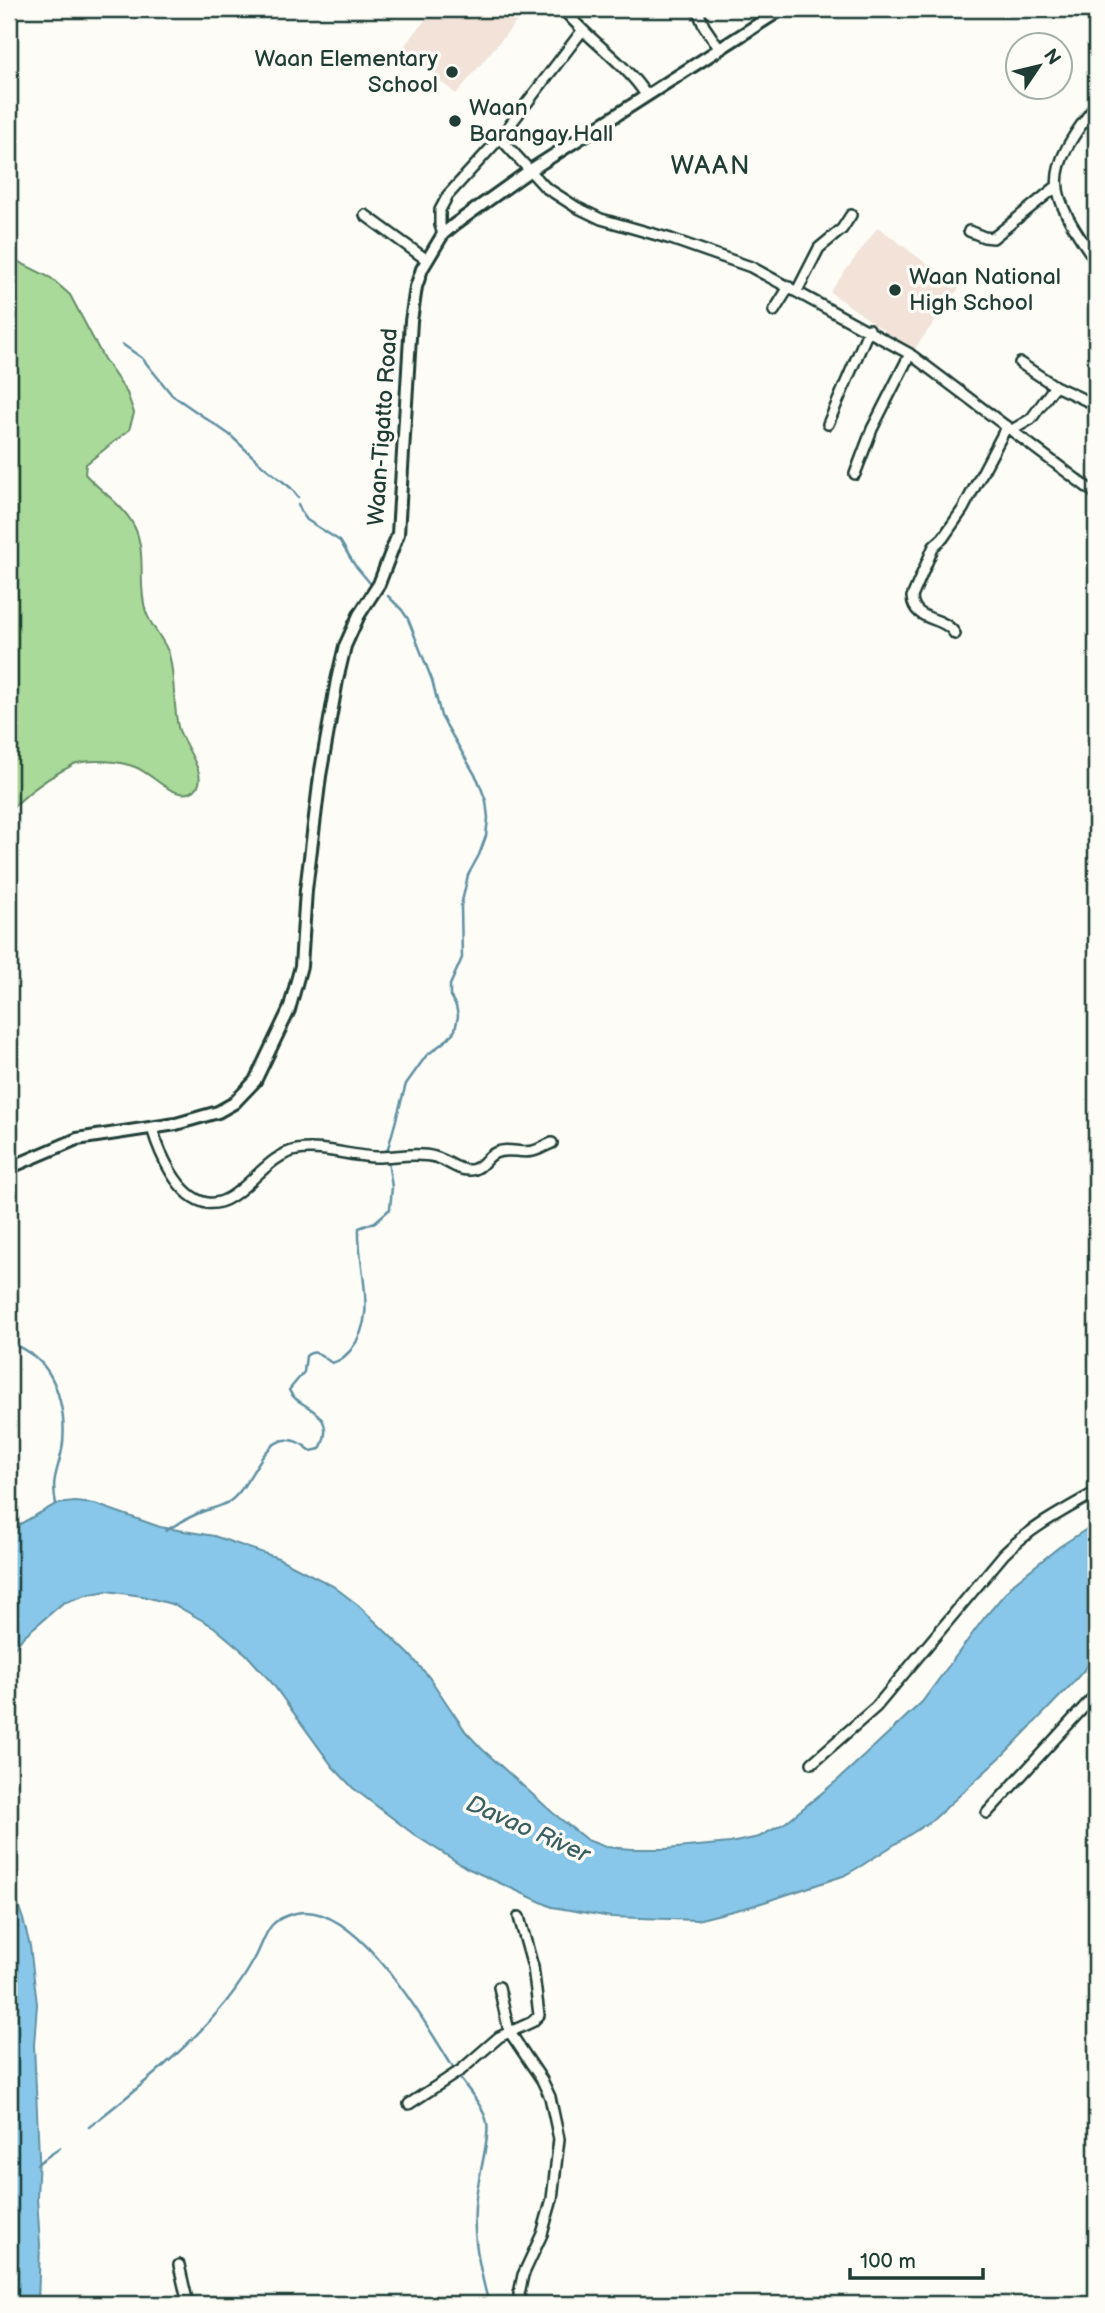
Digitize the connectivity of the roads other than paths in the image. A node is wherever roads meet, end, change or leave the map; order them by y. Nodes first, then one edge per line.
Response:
1 (564, 9) edge
2 (697, 9) edge
3 (782, 9) edge
4 (582, 30) junction
5 (719, 48) junction
6 (646, 94) junction
7 (1096, 105) edge
8 (500, 138) junction
9 (529, 171) junction
10 (1057, 186) junction
11 (365, 215) dead end
12 (851, 215) dead end
13 (969, 231) dead end
14 (443, 234) junction
15 (427, 261) junction
16 (1096, 261) edge
17 (793, 289) junction
18 (774, 311) dead end
19 (869, 330) junction
20 (910, 354) junction
21 (1020, 363) dead end
22 (1055, 386) junction
23 (1096, 405) edge
24 (828, 424) dead end
25 (1010, 428) junction
26 (855, 474) dead end
27 (1096, 494) edge
28 (955, 634) dead end
29 (152, 1128) junction
30 (552, 1143) dead end
31 (9, 1168) edge
32 (1096, 1492) edge
33 (1096, 1694) edge
34 (812, 1763) dead end
35 (987, 1813) dead end
36 (519, 1917) dead end
37 (499, 1987) dead end
38 (509, 2031) junction
39 (409, 2104) dead end
40 (179, 2265) dead end
41 (188, 2304) edge
42 (522, 2304) edge

1 - 4 street
2 - 5 street
3 - 5 street, Waan-Tigatto Road
4 - 6 street
4 - 8 street
5 - 6 street, Waan-Tigatto Road
6 - 9 street, Waan-Tigatto Road
7 - 10 street
8 - 9 street
8 - 14 street
9 - 14 street, Waan-Tigatto Road
9 - 17 street
10 - 13 street
10 - 16 street
11 - 15 street
12 - 17 street
14 - 15 street, Waan-Tigatto Road
15 - 29 street, Waan-Tigatto Road
17 - 18 street
17 - 19 street
19 - 20 street
19 - 24 street
20 - 25 street
20 - 26 street
21 - 22 street
22 - 23 street
22 - 25 street
25 - 27 street
25 - 28 street
29 - 30 street
29 - 31 street, Waan-Tigatto Road
32 - 34 street
33 - 35 street
36 - 38 street
37 - 38 street
38 - 39 street
38 - 42 street
40 - 41 street

